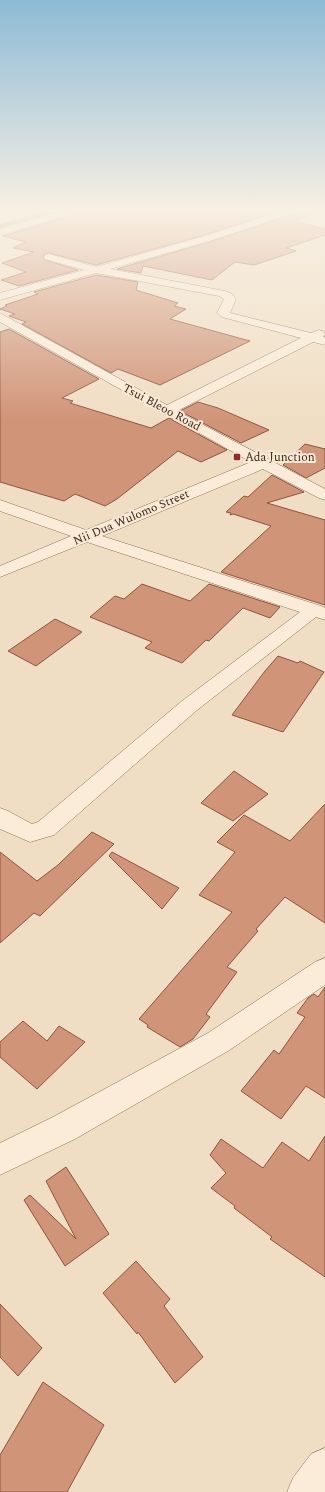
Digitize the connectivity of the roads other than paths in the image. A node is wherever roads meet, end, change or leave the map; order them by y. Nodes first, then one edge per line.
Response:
1 (55, 282) edge
2 (159, 282) edge
3 (0, 297) edge
4 (0, 317) edge
5 (325, 330) edge
6 (319, 339) edge
7 (168, 410) junction
8 (263, 463) junction
9 (325, 494) edge
10 (0, 505) edge
11 (86, 536) junction
12 (0, 572) edge
13 (320, 612) edge
14 (0, 817) edge
15 (325, 970) edge
16 (0, 1160) edge
17 (325, 1468) edge
18 (307, 1492) edge

1 - 3 street
2 - 6 street
4 - 7 street, Tsui Bleoo Road
5 - 6 street
6 - 7 street
7 - 8 street, Tsui Bleoo Road
8 - 9 street, Tsui Bleoo Road
8 - 11 street, Nii Dua Wulomo Street
10 - 11 street
11 - 12 street, Nii Dua Wulomo Street
11 - 13 street
13 - 14 street
15 - 16 street
17 - 18 street

